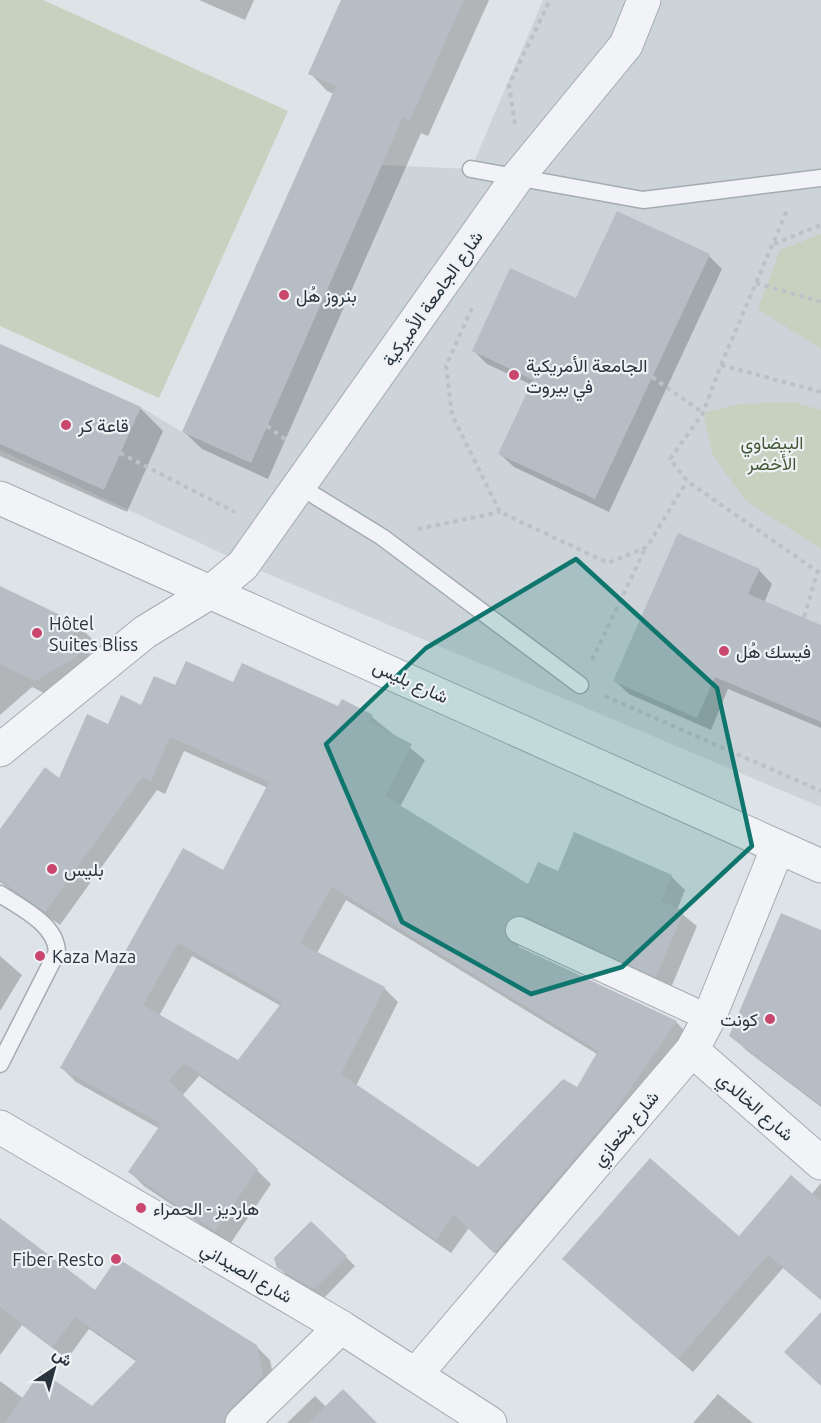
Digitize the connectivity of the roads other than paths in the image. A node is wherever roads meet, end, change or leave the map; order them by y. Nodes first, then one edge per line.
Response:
1 (644, 0) edge
2 (525, 168) junction
3 (471, 169) dead end
4 (821, 178) edge
5 (299, 486) junction
6 (0, 498) edge
7 (212, 591) junction
8 (580, 685) road end
9 (0, 750) edge
10 (778, 848) junction
11 (821, 866) edge
12 (0, 894) edge
13 (519, 930) dead end
14 (709, 1018) junction
15 (692, 1050) junction
16 (0, 1064) edge
17 (0, 1127) edge
18 (821, 1163) edge
19 (341, 1327) junction
20 (416, 1374) junction
21 (242, 1423) edge
22 (490, 1423) edge

1 - 2 street, شارع الجامعة الأميركية
2 - 3 lane
2 - 4 lane
2 - 5 street, شارع الجامعة الأميركية
5 - 7 street, شارع الجامعة الأميركية
5 - 8 lane
6 - 7 street, شارع بليس
7 - 9 street, شارع الجامعة الأميركية
7 - 10 street, شارع بليس
10 - 11 street, شارع بليس
10 - 14 street, شارع بخعازي
12 - 16 lane
13 - 14 street
14 - 15 street, شارع بخعازي
15 - 18 street, شارع الخالدي
15 - 20 street, شارع بخعازي
17 - 19 street, شارع الصيداني
19 - 20 street, شارع الصيداني
19 - 21 street
20 - 22 street, شارع الصيداني

